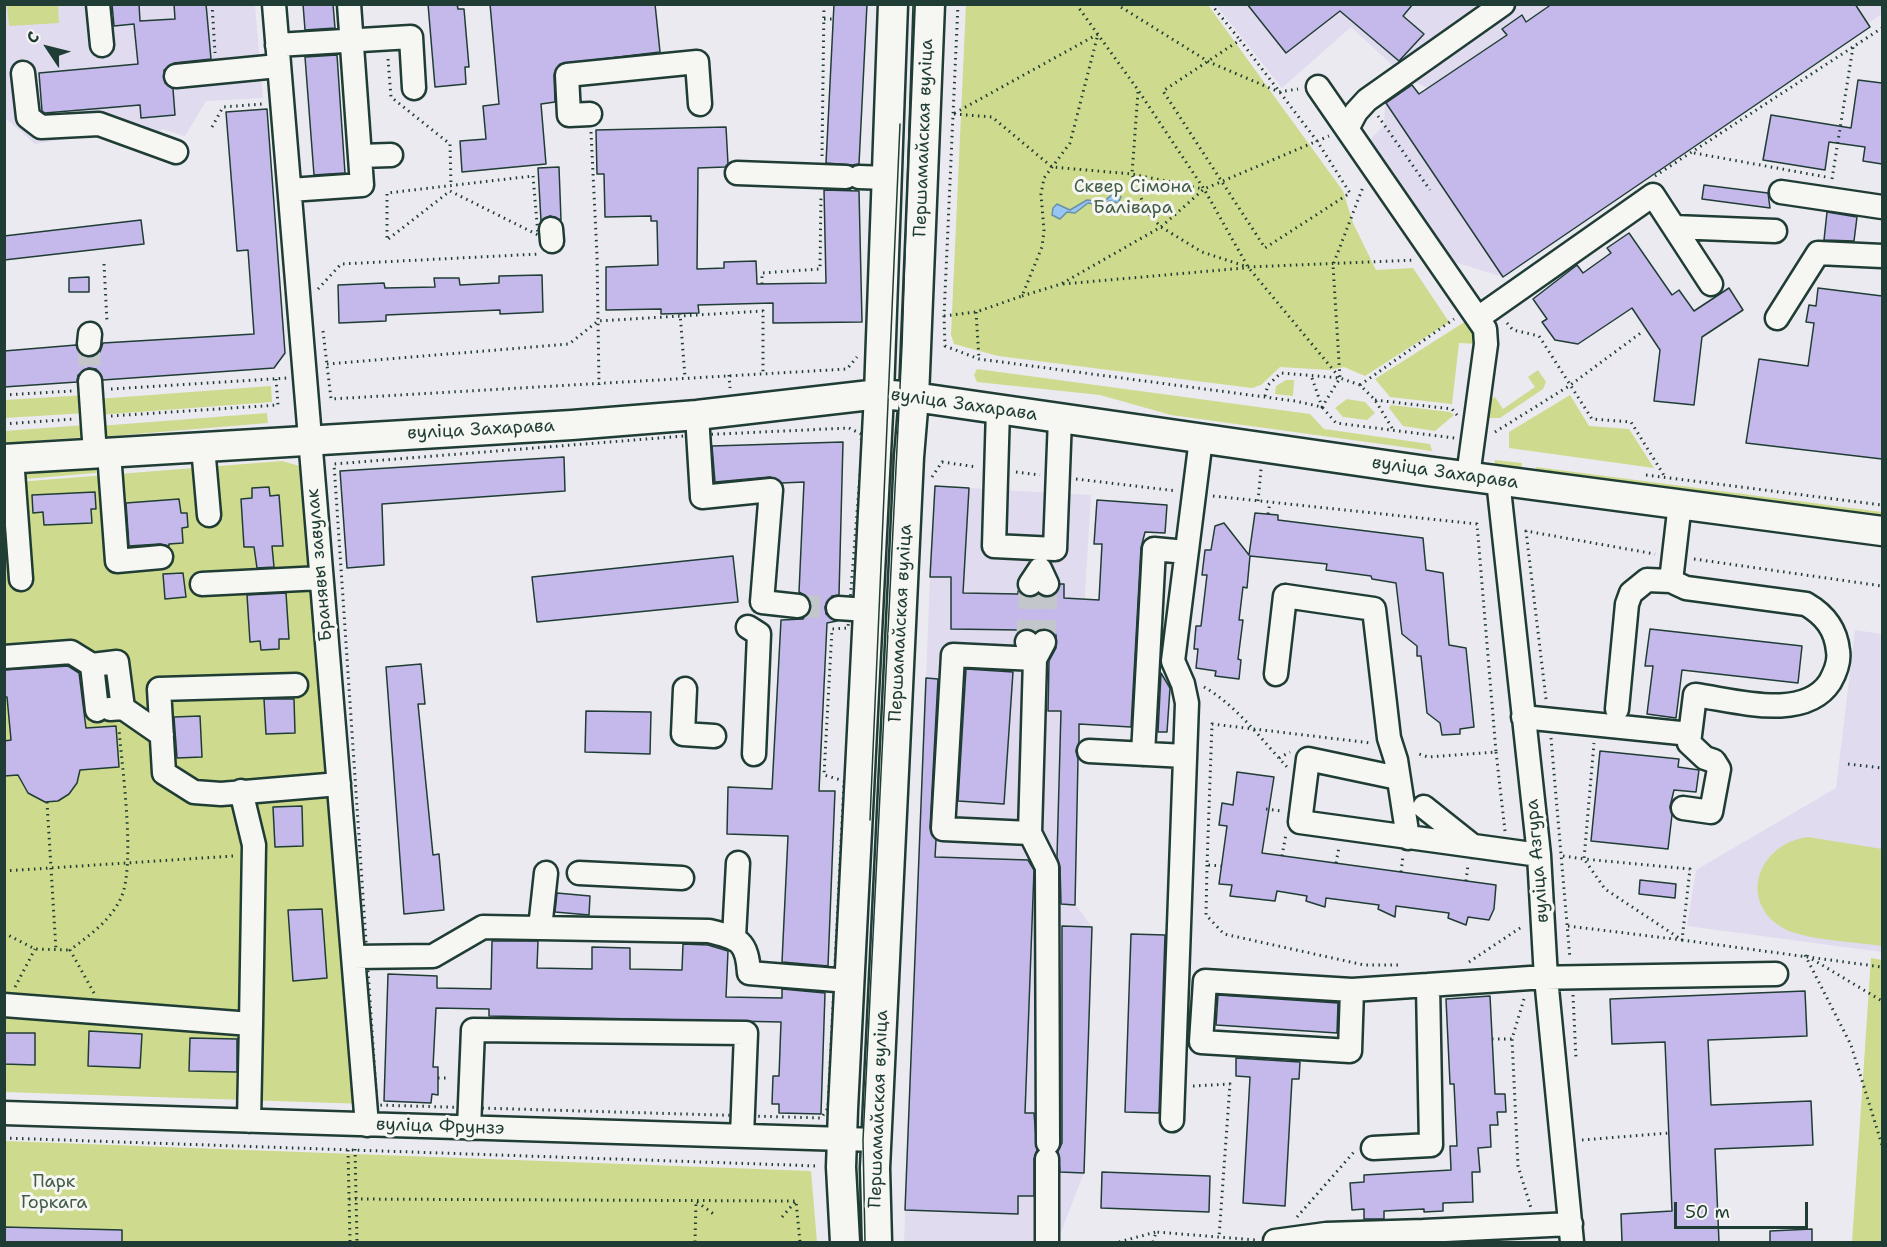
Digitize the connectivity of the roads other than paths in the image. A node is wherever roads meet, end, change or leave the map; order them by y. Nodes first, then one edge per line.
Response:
1 (98, 4) edge
2 (274, 4) edge
3 (349, 4) edge
4 (893, 4) edge
5 (930, 4) edge
6 (1496, 6) edge
7 (351, 41) junction
8 (102, 45) dead end
9 (278, 56) junction
10 (23, 73) dead end
11 (176, 76) dead end
12 (1318, 87) road end
13 (414, 88) dead end
14 (700, 104) dead end
15 (580, 114) road end
16 (1347, 129) junction
17 (176, 152) dead end
18 (391, 155) dead end
19 (360, 156) junction
20 (737, 173) dead end
21 (864, 177) junction
22 (290, 190) junction
23 (1781, 192) dead end
24 (1882, 207) edge
25 (1674, 227) junction
26 (1775, 231) dead end
27 (1882, 256) edge
28 (1712, 284) dead end
29 (1486, 312) junction
30 (1777, 318) dead end
31 (91, 385) tunnel mouth
32 (879, 394) junction
33 (914, 397) junction
34 (998, 409) junction
35 (697, 415) junction
36 (1060, 418) junction
37 (1201, 439) junction
38 (310, 440) junction
39 (203, 447) junction
40 (102, 453) junction
41 (8, 459) edge
42 (1468, 476) junction
43 (1498, 480) junction
44 (1680, 503) junction
45 (209, 515) dead end
46 (1882, 531) edge
47 (1186, 552) junction
48 (161, 557) dead end
49 (321, 578) junction
50 (21, 579) dead end
51 (1671, 581) junction
52 (202, 584) dead end
53 (798, 606) tunnel mouth
54 (838, 608) tunnel mouth
55 (868, 610) junction
56 (748, 627) dead end
57 (4, 657) edge
58 (1276, 674) dead end
59 (296, 684) dead end
60 (685, 689) dead end
61 (1617, 709) dead end
62 (1523, 717) junction
63 (1690, 734) junction
64 (162, 735) junction
65 (714, 736) dead end
66 (1089, 751) dead end
67 (754, 754) dead end
68 (1143, 754) junction
69 (1185, 756) junction
70 (1398, 778) junction
71 (339, 784) junction
72 (241, 791) junction
73 (1424, 807) dead end
74 (1683, 808) dead end
75 (1030, 833) junction
76 (1406, 845) junction
77 (1471, 855) junction
78 (1539, 855) junction
79 (738, 863) dead end
80 (546, 873) dead end
81 (579, 873) dead end
82 (682, 879) dead end
83 (540, 928) junction
84 (734, 937) junction
85 (354, 957) junction
86 (1776, 974) dead end
87 (1546, 978) junction
88 (849, 981) junction
89 (1428, 985) junction
90 (1352, 990) junction
91 (5, 1005) edge
92 (251, 1024) junction
93 (4, 1113) edge
94 (1172, 1120) dead end
95 (249, 1121) junction
96 (367, 1125) junction
97 (469, 1128) junction
98 (742, 1136) junction
99 (842, 1139) junction
100 (876, 1140) junction
101 (1373, 1148) road end
102 (1571, 1233) edge
103 (1424, 1237) edge
104 (1275, 1241) edge
105 (844, 1242) edge
106 (877, 1242) edge
107 (1047, 1242) edge

1 - 8 street
2 - 9 street, Бранявы завулак
3 - 7 street
4 - 21 main road, Першамайская вуліца
5 - 33 main road, Першамайская вуліца
6 - 16 street
7 - 9 street
7 - 13 street
7 - 19 street
9 - 11 street
9 - 22 street, Бранявы завулак
10 - 17 street
12 - 16 street
14 - 15 street
16 - 29 street
18 - 19 street
19 - 22 street
20 - 21 street
21 - 32 main road, Першамайская вуліца
22 - 38 street, Бранявы завулак
23 - 24 street
25 - 26 street
25 - 28 street
25 - 29 street
27 - 30 street
29 - 42 street
31 - 40 street
32 - 33 main road, вуліца Захарава
32 - 35 main road, вуліца Захарава
32 - 55 main road, Першамайская вуліца
33 - 34 main road, вуліца Захарава
33 - 100 main road, Першамайская вуліца
34 - 36 main road, вуліца Захарава
34 - 36 street
35 - 38 main road, вуліца Захарава
35 - 53 street
36 - 37 main road, вуліца Захарава
37 - 42 main road, вуліца Захарава
37 - 47 street
38 - 39 main road, вуліца Захарава
38 - 49 street, Бранявы завулак
39 - 40 main road, вуліца Захарава
39 - 45 street
40 - 41 main road, вуліца Захарава
40 - 48 street
41 - 50 street
42 - 43 main road, вуліца Захарава
43 - 44 main road, вуліца Захарава
43 - 62 street, вуліца Азгура
44 - 46 main road, вуліца Захарава
44 - 51 street
47 - 68 street
47 - 69 street
49 - 52 street
49 - 71 street, Бранявы завулак
51 - 61 street
51 - 63 street
54 - 55 street
55 - 88 main road, Першамайская вуліца
56 - 67 street
57 - 64 street
58 - 70 street
59 - 64 street
60 - 65 street
62 - 63 street
62 - 78 street, вуліца Азгура
63 - 74 street
64 - 72 street
66 - 68 street
68 - 69 street
69 - 94 street
70 - 76 street
70 - 76 street
71 - 72 street
71 - 85 street, Бранявы завулак
72 - 92 street
73 - 77 street
75 - 75 street
75 - 107 street
76 - 77 street
77 - 78 street
78 - 87 street, вуліца Азгура
79 - 84 street
80 - 83 street
81 - 82 street
83 - 84 street
83 - 85 street
84 - 88 street
85 - 96 street, Бранявы завулак
86 - 87 street
87 - 89 street
87 - 102 street, вуліца Азгура
88 - 99 main road, Першамайская вуліца
89 - 90 street
89 - 101 street
90 - 90 street
91 - 92 street
92 - 95 street
93 - 95 street, вуліца Фрунзэ
95 - 96 street, вуліца Фрунзэ
96 - 97 street, вуліца Фрунзэ
97 - 98 street, вуліца Фрунзэ
97 - 98 street
98 - 99 street, вуліца Фрунзэ
99 - 100 street, вуліца Фрунзэ
99 - 105 main road, Першамайская вуліца
100 - 106 main road, Першамайская вуліца
102 - 103 street
103 - 104 street

